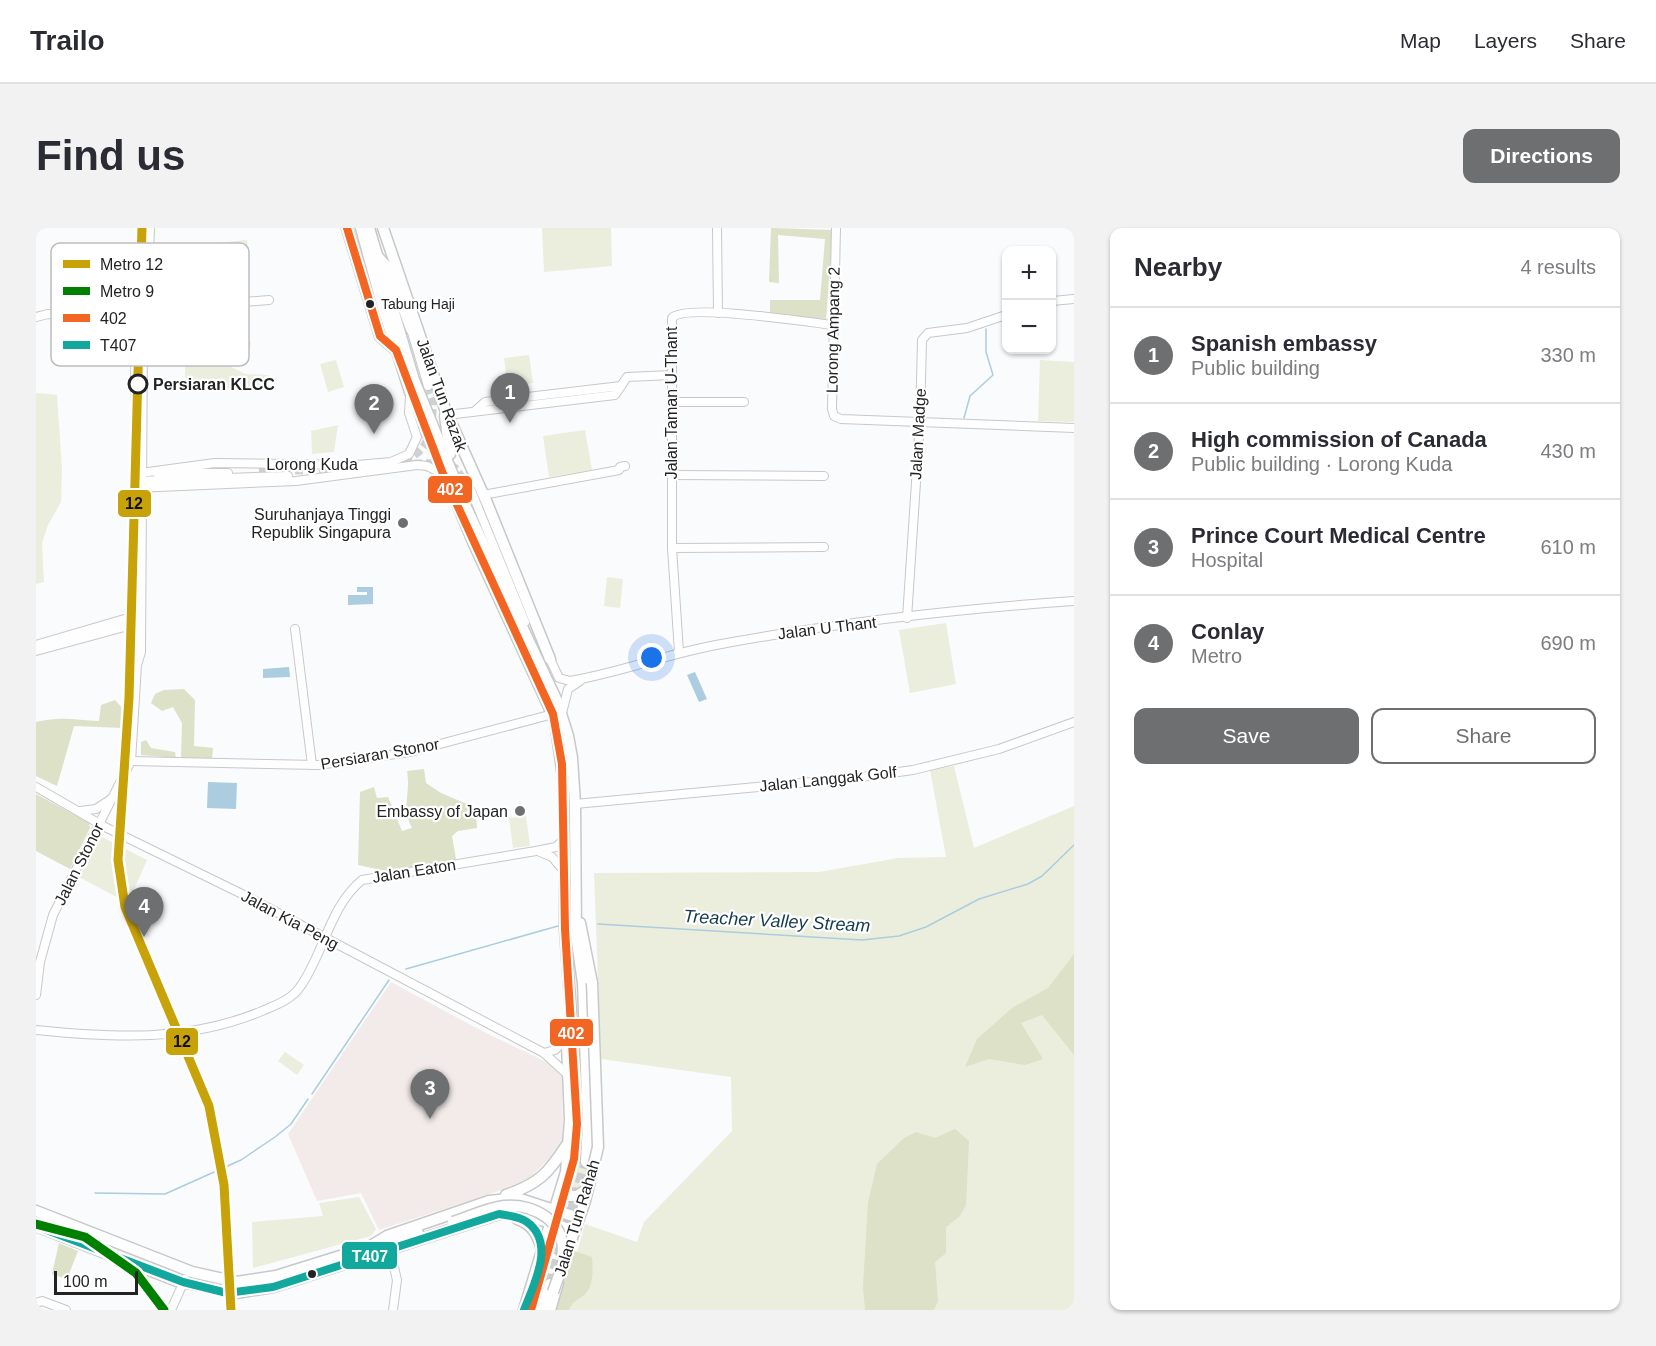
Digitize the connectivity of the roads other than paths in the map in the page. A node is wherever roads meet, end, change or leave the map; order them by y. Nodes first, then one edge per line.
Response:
1 (150, 228) edge
2 (347, 228) edge
3 (361, 228) edge
4 (369, 228) edge
5 (383, 228) edge
6 (717, 228) edge
7 (836, 228) edge
8 (149, 243) edge
9 (377, 256) junction
10 (395, 257) junction
11 (1074, 299) edge
12 (269, 300) dead end
13 (1056, 301) edge
14 (249, 303) edge
15 (718, 313) junction
16 (51, 314) edge
17 (1002, 316) edge
18 (36, 317) edge
19 (833, 324) junction
20 (411, 329) junction
21 (396, 350) junction
22 (142, 366) edge
23 (672, 375) junction
24 (428, 386) tunnel mouth
25 (410, 392) junction
26 (673, 402) junction
27 (744, 402) dead end
28 (446, 412) junction
29 (920, 422) junction
30 (1074, 428) edge
31 (285, 464) junction
32 (625, 466) dead end
33 (259, 472) tunnel mouth
34 (444, 474) junction
35 (671, 475) junction
36 (288, 476) dead end
37 (824, 476) dead end
38 (139, 479) junction
39 (296, 481) junction
40 (456, 483) junction
41 (470, 488) tunnel mouth
42 (483, 495) junction
43 (824, 547) dead end
44 (672, 548) junction
45 (1074, 601) edge
46 (135, 603) junction
47 (908, 618) junction
48 (138, 619) junction
49 (115, 622) junction
50 (296, 629) dead end
51 (58, 642) junction
52 (36, 645) edge
53 (36, 651) edge
54 (679, 652) junction
55 (550, 659) joint
56 (540, 667) junction
57 (584, 679) junction
58 (557, 713) junction
59 (1074, 722) edge
60 (131, 760) junction
61 (312, 765) junction
62 (36, 787) edge
63 (112, 798) junction
64 (575, 804) junction
65 (80, 811) junction
66 (100, 824) junction
67 (565, 837) junction
68 (536, 851) junction
69 (565, 873) junction
70 (575, 911) joint
71 (324, 938) junction
72 (566, 941) junction
73 (588, 982) junction
74 (36, 995) edge
75 (36, 1030) edge
76 (566, 1038) junction
77 (544, 1053) junction
78 (568, 1075) junction
79 (568, 1143) junction
80 (564, 1184) junction
81 (583, 1192) junction
82 (489, 1201) junction
83 (556, 1210) junction
84 (36, 1211) edge
85 (499, 1214) junction
86 (576, 1217) junction
87 (552, 1223) junction
88 (36, 1226) edge
89 (573, 1230) junction
90 (369, 1247) junction
91 (390, 1250) junction
92 (543, 1253) junction
93 (192, 1272) junction
94 (183, 1282) junction
95 (552, 1288) junction
96 (36, 1303) edge
97 (66, 1310) edge
98 (171, 1310) edge
99 (393, 1310) edge
100 (524, 1310) edge
101 (542, 1310) edge
102 (549, 1310) edge

1 - 8 street
2 - 21 main road, Jalan Tun Razak
3 - 21 main road, Jalan Tun Razak
4 - 9 main road, Jalan Tun Razak
5 - 10 main road, Jalan Tun Razak
6 - 15 street
7 - 19 street, Lorong Ampang 2
9 - 20 main road
9 - 40 main road, Jalan Tun Razak
10 - 20 main road
10 - 28 main road, Jalan Tun Razak
11 - 13 street
12 - 14 street
15 - 19 street, Jalan Taman U-Thant
15 - 23 street, Jalan Taman U-Thant
16 - 18 street
17 - 29 street, Jalan Madge
19 - 29 street, Lorong Ampang 2
20 - 24 street
21 - 25 main road, Jalan Tun Razak
22 - 38 street
23 - 26 street, Jalan Taman U-Thant
23 - 28 street
25 - 31 street, Lorong Kuda
25 - 34 main road, Jalan Tun Razak
26 - 27 street
26 - 35 street, Jalan Taman U-Thant
28 - 40 main road
28 - 42 main road, Jalan Tun Razak
29 - 30 street
29 - 47 street, Jalan Madge
31 - 38 street, Lorong Kuda
31 - 39 street
32 - 42 street
33 - 38 street, Lorong Kuda
34 - 39 street, Lorong Kuda
34 - 58 main road, Jalan Tun Razak
35 - 37 street
35 - 44 street, Jalan Taman U-Thant
36 - 38 street
38 - 39 street, Lorong Kuda
38 - 46 street
38 - 48 street
40 - 56 main road, Jalan Tun Razak
41 - 56 street
42 - 55 main road, Jalan Tun Razak
43 - 44 street
44 - 54 street, Jalan Taman U-Thant
45 - 47 street, Jalan U Thant
46 - 48 street
46 - 49 street
47 - 54 street, Jalan U Thant
48 - 49 street
48 - 51 street
48 - 60 street, Jalan Stonor
49 - 51 street
50 - 61 street
51 - 52 street
51 - 53 street
54 - 57 street, Jalan U Thant
55 - 57 street, Jalan U Thant
56 - 58 main road, Jalan Tun Razak
57 - 58 street
58 - 61 street, Persiaran Stonor
58 - 64 main road, Jalan Tun Razak
58 - 67 main road, Jalan Tun Razak
59 - 64 street, Jalan Langgak Golf
60 - 61 street, Persiaran Stonor
60 - 63 street, Jalan Stonor
62 - 65 street, Jalan Kia Peng
63 - 65 street
63 - 66 street, Jalan Stonor
64 - 70 main road, Jalan Tun Razak
65 - 66 street, Jalan Kia Peng
66 - 71 street, Jalan Kia Peng
66 - 74 street, Jalan Stonor
67 - 68 street, Jalan Eaton
67 - 69 main road, Jalan Tun Razak
68 - 69 street
68 - 71 street, Jalan Eaton
69 - 72 main road, Jalan Tun Razak
70 - 73 main road, Jalan Tun Rahah
71 - 75 street, Jalan Eaton
71 - 77 street, Jalan Kia Peng
72 - 73 main road, Jalan Tun Razak
72 - 76 main road
73 - 81 main road
73 - 95 main road, Jalan Tun Rahah, bridge
76 - 77 street
76 - 78 main road
77 - 78 street, Jalan Kia Peng
78 - 79 main road
79 - 80 main road
79 - 82 main road
80 - 81 main road
80 - 83 main road
81 - 86 main road
82 - 83 main road
82 - 90 main road
83 - 86 main road
83 - 87 main road
84 - 93 main road
85 - 87 main road
85 - 91 main road
85 - 92 main road
86 - 89 main road
87 - 89 main road
87 - 92 main road
88 - 94 main road
89 - 102 main road
90 - 93 main road
90 - 95 main road, bridge
91 - 94 main road
91 - 99 street
92 - 100 main road
93 - 94 street
94 - 98 street
95 - 101 main road
95 - 102 main road, Jalan Tun Rahah
96 - 97 street

